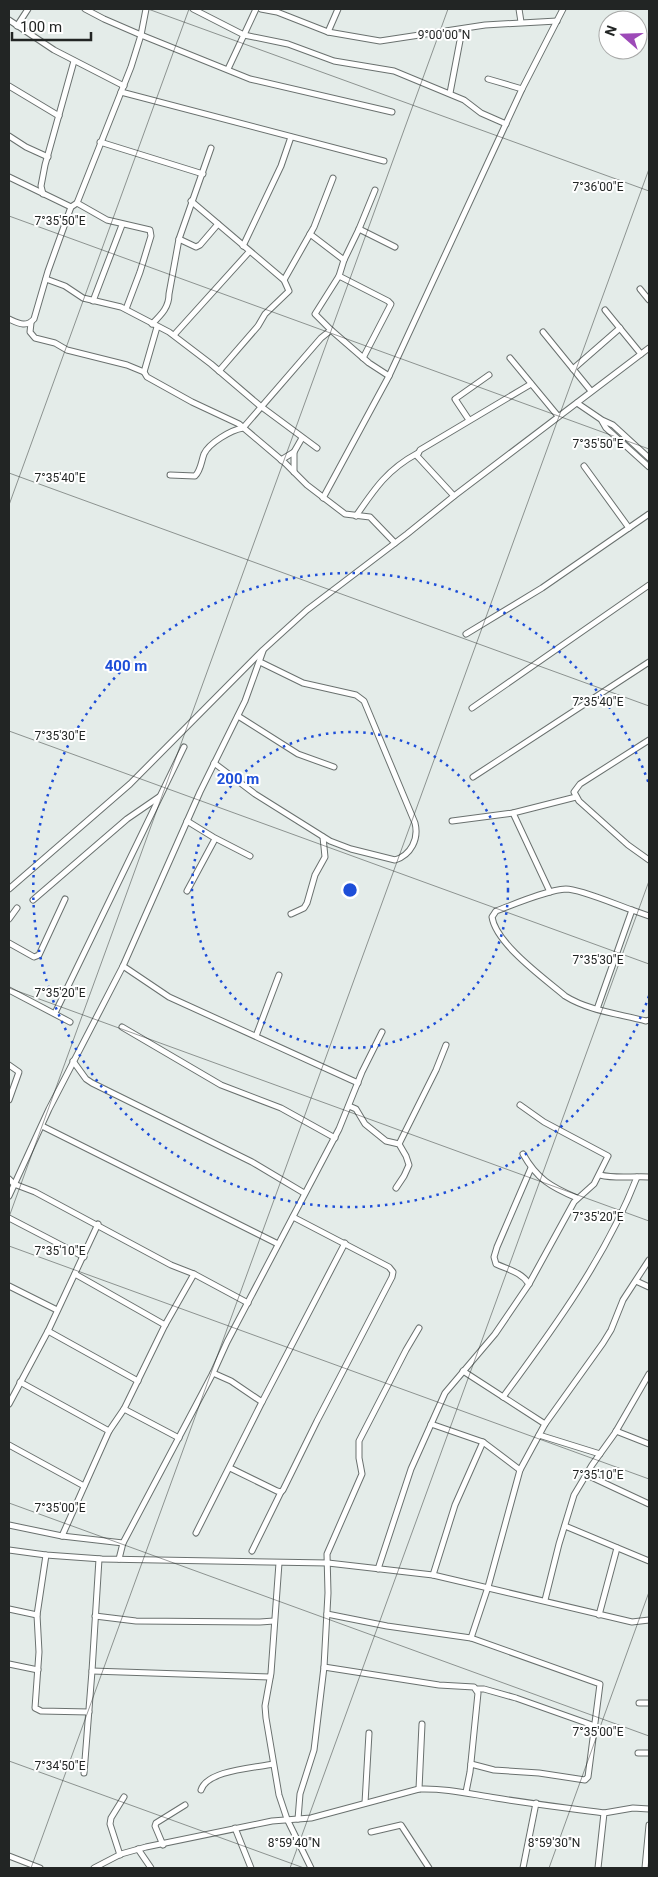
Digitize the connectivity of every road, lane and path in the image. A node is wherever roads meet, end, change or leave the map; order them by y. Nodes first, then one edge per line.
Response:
1 (28, 9) edge
2 (84, 9) edge
3 (146, 9) edge
4 (193, 9) edge
5 (256, 9) edge
6 (261, 9) edge
7 (338, 9) edge
8 (520, 9) edge
9 (563, 9) edge
10 (278, 10) edge
11 (9, 20) edge
12 (557, 21) junction
13 (521, 22) junction
14 (17, 26) junction
15 (462, 30) junction
16 (328, 32) junction
17 (244, 34) junction
18 (141, 35) junction
19 (74, 60) junction
20 (228, 69) junction
21 (488, 79) dead end
22 (9, 86) edge
23 (124, 86) junction
24 (522, 89) junction
25 (121, 92) junction
26 (450, 93) junction
27 (392, 112) dead end
28 (59, 116) junction
29 (506, 124) junction
30 (9, 136) edge
31 (291, 137) junction
32 (100, 142) junction
33 (211, 148) dead end
34 (48, 157) junction
35 (384, 161) dead end
36 (203, 174) junction
37 (9, 177) edge
38 (333, 178) dead end
39 (41, 186) junction
40 (34, 190) junction
41 (375, 190) dead end
42 (43, 194) junction
43 (191, 202) junction
44 (78, 203) junction
45 (71, 207) junction
46 (218, 224) junction
47 (122, 225) junction
48 (359, 230) junction
49 (310, 234) junction
50 (179, 239) junction
51 (243, 246) junction
52 (395, 247) dead end
53 (249, 252) junction
54 (344, 260) junction
55 (339, 276) junction
56 (46, 279) junction
57 (284, 280) junction
58 (640, 289) dead end
59 (649, 300) edge
60 (93, 301) junction
61 (126, 309) junction
62 (605, 310) dead end
63 (9, 320) edge
64 (30, 323) junction
65 (155, 325) junction
66 (620, 328) junction
67 (332, 330) junction
68 (543, 332) dead end
69 (174, 335) junction
70 (649, 348) edge
71 (642, 354) junction
72 (363, 358) junction
73 (510, 358) dead end
74 (573, 369) junction
75 (219, 371) junction
76 (144, 372) junction
77 (489, 375) dead end
78 (389, 376) junction
79 (531, 384) junction
80 (591, 391) junction
81 (577, 402) junction
82 (261, 407) junction
83 (558, 416) junction
84 (469, 420) junction
85 (602, 420) junction
86 (243, 428) junction
87 (302, 438) junction
88 (317, 448) dead end
89 (294, 452) junction
90 (418, 453) junction
91 (649, 458) edge
92 (281, 460) junction
93 (584, 466) dead end
94 (649, 467) edge
95 (294, 472) junction
96 (170, 475) dead end
97 (454, 496) junction
98 (323, 498) junction
99 (649, 514) edge
100 (356, 516) junction
101 (629, 528) junction
102 (395, 543) junction
103 (649, 585) edge
104 (466, 634) dead end
105 (264, 650) junction
106 (260, 662) junction
107 (649, 662) edge
108 (472, 708) dead end
109 (238, 716) junction
110 (649, 740) edge
111 (184, 747) dead end
112 (214, 763) junction
113 (334, 767) dead end
114 (473, 777) dead end
115 (160, 796) junction
116 (576, 797) junction
117 (513, 813) junction
118 (187, 821) junction
119 (452, 821) dead end
120 (323, 837) junction
121 (216, 838) junction
122 (250, 856) dead end
123 (649, 860) edge
124 (9, 889) edge
125 (188, 891) dead end
126 (550, 892) junction
127 (65, 899) dead end
128 (33, 900) dead end
129 (17, 908) dead end
130 (632, 910) junction
131 (291, 914) dead end
132 (649, 916) edge
133 (9, 920) edge
134 (9, 943) edge
135 (123, 966) junction
136 (279, 975) dead end
137 (9, 990) edge
138 (597, 1009) junction
139 (54, 1014) junction
140 (649, 1020) edge
141 (70, 1022) dead end
142 (122, 1027) dead end
143 (382, 1032) dead end
144 (256, 1036) junction
145 (446, 1046) dead end
146 (73, 1061) junction
147 (9, 1065) edge
148 (358, 1083) junction
149 (9, 1100) edge
150 (520, 1105) dead end
151 (349, 1106) junction
152 (42, 1126) junction
153 (335, 1138) junction
154 (399, 1144) junction
155 (522, 1154) dead end
156 (531, 1168) junction
157 (600, 1175) junction
158 (637, 1177) junction
159 (649, 1177) edge
160 (9, 1179) edge
161 (14, 1184) junction
162 (396, 1188) dead end
163 (304, 1193) junction
164 (9, 1196) edge
165 (577, 1198) junction
166 (293, 1217) junction
167 (9, 1218) edge
168 (98, 1224) junction
169 (345, 1243) junction
170 (278, 1244) junction
171 (84, 1257) junction
172 (649, 1260) edge
173 (74, 1274) junction
174 (194, 1274) junction
175 (636, 1281) junction
176 (530, 1284) junction
177 (9, 1286) edge
178 (649, 1287) edge
179 (248, 1303) junction
180 (57, 1310) junction
181 (165, 1325) junction
182 (419, 1328) dead end
183 (48, 1331) junction
184 (463, 1371) junction
185 (213, 1373) junction
186 (649, 1374) edge
187 (138, 1381) junction
188 (20, 1382) junction
189 (503, 1397) junction
190 (262, 1402) junction
191 (9, 1404) edge
192 (124, 1409) junction
193 (431, 1424) junction
194 (545, 1424) junction
195 (109, 1431) junction
196 (616, 1431) junction
197 (539, 1435) junction
198 (178, 1438) junction
199 (483, 1442) junction
200 (649, 1444) edge
201 (9, 1445) edge
202 (600, 1454) junction
203 (230, 1468) junction
204 (520, 1470) junction
205 (587, 1475) junction
206 (84, 1486) junction
207 (281, 1492) junction
208 (649, 1504) edge
209 (9, 1525) edge
210 (565, 1526) junction
211 (196, 1533) dead end
212 (62, 1536) junction
213 (123, 1542) junction
214 (617, 1548) junction
215 (9, 1550) edge
216 (252, 1551) dead end
217 (46, 1556) junction
218 (119, 1558) junction
219 (99, 1559) junction
220 (649, 1561) edge
221 (278, 1562) junction
222 (328, 1563) junction
223 (378, 1569) junction
224 (433, 1575) junction
225 (488, 1587) junction
226 (544, 1600) junction
227 (9, 1609) edge
228 (328, 1614) junction
229 (37, 1615) junction
230 (599, 1615) junction
231 (95, 1616) junction
232 (274, 1620) junction
233 (649, 1620) edge
234 (471, 1638) junction
235 (9, 1664) edge
236 (324, 1667) junction
237 (38, 1670) junction
238 (92, 1671) junction
239 (270, 1677) junction
240 (476, 1689) junction
241 (639, 1703) dead end
242 (649, 1703) edge
243 (89, 1712) junction
244 (422, 1724) dead end
245 (595, 1726) junction
246 (369, 1734) dead end
247 (638, 1753) dead end
248 (649, 1753) edge
249 (273, 1764) junction
250 (471, 1764) junction
251 (84, 1773) dead end
252 (201, 1790) dead end
253 (419, 1790) junction
254 (466, 1792) junction
255 (124, 1797) dead end
256 (365, 1803) junction
257 (536, 1803) junction
258 (185, 1806) dead end
259 (649, 1808) edge
260 (604, 1813) junction
261 (288, 1819) junction
262 (298, 1819) junction
263 (649, 1825) edge
264 (235, 1828) junction
265 (371, 1832) dead end
266 (163, 1845) junction
267 (138, 1849) junction
268 (120, 1855) junction
269 (9, 1856) edge
270 (40, 1868) edge
271 (94, 1868) edge
272 (151, 1868) edge
273 (252, 1868) edge
274 (311, 1868) edge
275 (429, 1868) edge
276 (523, 1868) edge
277 (598, 1868) edge
278 (645, 1868) edge

1 - 14 street
2 - 18 street
3 - 18 street
4 - 17 street
5 - 17 street
6 - 10 street
7 - 16 street
8 - 13 street
9 - 12 street
10 - 16 street
11 - 14 street
12 - 13 street
12 - 24 street
13 - 15 street
14 - 19 street
15 - 16 street
15 - 26 street
17 - 20 street
17 - 26 street
18 - 20 street
18 - 23 street
19 - 23 street
19 - 28 street
20 - 27 street
21 - 24 street
22 - 28 street
23 - 25 street
24 - 29 street
25 - 31 street
25 - 32 street
26 - 29 street
28 - 34 street
29 - 78 street
30 - 34 street
31 - 35 street
31 - 51 street
32 - 36 street
32 - 44 street
33 - 36 street
34 - 39 street
36 - 43 street
37 - 40 street
38 - 49 street
39 - 40 street
39 - 42 street
40 - 42 street
41 - 48 street
42 - 45 street
43 - 46 street
43 - 50 street
44 - 45 street
44 - 47 street
45 - 56 street
46 - 50 street
46 - 51 street
47 - 60 street
47 - 61 street
48 - 52 street
48 - 54 street
49 - 54 street
49 - 57 street
50 - 65 street
51 - 53 street
53 - 57 street
53 - 69 street
54 - 55 street
55 - 67 street
55 - 72 street
56 - 60 street
56 - 64 street
57 - 75 street
58 - 59 street
60 - 61 street
61 - 65 street
62 - 66 street
63 - 64 street
64 - 76 street
65 - 69 street
65 - 76 street
66 - 71 street
66 - 74 street
67 - 72 street
67 - 82 street
68 - 74 street
69 - 75 street
70 - 71 street
71 - 80 street
72 - 78 street
73 - 79 street
74 - 80 street
75 - 82 street
76 - 86 street
77 - 84 street
78 - 98 street
79 - 83 street
79 - 84 street
80 - 81 street
81 - 83 street
81 - 85 street
82 - 86 street
82 - 87 street
83 - 97 street
84 - 90 street
85 - 91 street
85 - 94 street
86 - 92 street
86 - 96 street
87 - 88 street
87 - 89 street
89 - 92 street
89 - 95 street
90 - 97 street
90 - 100 street
92 - 95 street
93 - 101 street
95 - 98 street
97 - 102 street
98 - 100 street
99 - 101 street
100 - 102 street
101 - 104 street
102 - 105 street
103 - 108 street
105 - 106 street
105 - 124 street
106 - 109 street
106 - 120 street
107 - 114 street
109 - 112 street
109 - 113 street
110 - 116 street
111 - 115 street
112 - 118 street
112 - 120 street
115 - 128 street
115 - 139 street
116 - 117 street
116 - 123 street
117 - 119 street
117 - 126 street
118 - 121 street
118 - 135 street
120 - 131 street
121 - 122 street
121 - 125 street
126 - 130 street
126 - 138 street
127 - 134 street
129 - 133 street
130 - 132 street
130 - 138 street
135 - 144 street
135 - 146 street
136 - 144 street
137 - 139 street
138 - 140 street
139 - 141 street
142 - 153 street
143 - 148 street
144 - 148 street
145 - 154 street
146 - 152 street
146 - 163 street
147 - 149 street
148 - 151 street
150 - 157 street
151 - 153 street
151 - 154 street
152 - 161 street
152 - 170 street
153 - 163 street
154 - 162 street
155 - 156 street
156 - 165 street
156 - 176 street
157 - 158 street
157 - 165 street
158 - 159 street
158 - 189 street
160 - 161 street
161 - 164 street
161 - 168 street
163 - 166 street
165 - 176 street
166 - 169 street
166 - 170 street
167 - 171 street
168 - 171 street
168 - 174 street
169 - 190 street
169 - 207 street
170 - 179 street
171 - 173 street
172 - 175 street
173 - 180 street
173 - 181 street
174 - 179 street
174 - 181 street
175 - 178 street
175 - 194 street
176 - 184 street
177 - 180 street
179 - 185 street
180 - 183 street
181 - 187 street
182 - 222 street
183 - 187 street
183 - 188 street
184 - 189 street
184 - 193 street
185 - 190 street
185 - 198 street
186 - 196 street
187 - 192 street
188 - 191 street
188 - 195 street
189 - 194 street
190 - 203 street
192 - 195 street
192 - 198 street
193 - 199 street
193 - 223 street
194 - 197 street
195 - 206 street
196 - 200 street
196 - 202 street
197 - 202 street
197 - 204 street
198 - 213 street
199 - 204 street
199 - 224 street
201 - 206 street
202 - 205 street
203 - 207 street
203 - 211 street
204 - 225 street
205 - 208 street
205 - 210 street
206 - 212 street
207 - 216 street
209 - 212 street
210 - 214 street
210 - 226 street
212 - 213 street
213 - 218 street
214 - 220 street
214 - 230 street
215 - 217 street
217 - 219 street
217 - 229 street
218 - 219 street
218 - 221 street
219 - 231 street
221 - 222 street
221 - 232 street
222 - 223 street
222 - 228 street
223 - 224 street
224 - 225 street
225 - 226 street
225 - 234 street
226 - 230 street
227 - 229 street
228 - 234 street
228 - 236 street
229 - 237 street
230 - 233 street
231 - 232 street
231 - 238 street
232 - 239 street
234 - 245 street
235 - 237 street
236 - 240 street
236 - 262 street
237 - 243 street
238 - 239 street
238 - 243 street
239 - 249 street
240 - 245 street
240 - 250 street
241 - 242 street
243 - 251 street
244 - 253 street
245 - 250 street
246 - 256 street
247 - 248 street
249 - 252 street
249 - 261 street
250 - 254 street
253 - 254 street
253 - 256 street
254 - 257 street
255 - 268 street
256 - 262 street
257 - 260 street
257 - 276 street
258 - 266 street
259 - 260 street
260 - 277 street
261 - 262 street
261 - 264 street
261 - 274 street
263 - 278 street
264 - 266 street
264 - 273 street
265 - 275 street
266 - 267 street
267 - 268 street
267 - 272 street
268 - 271 street
269 - 270 street

